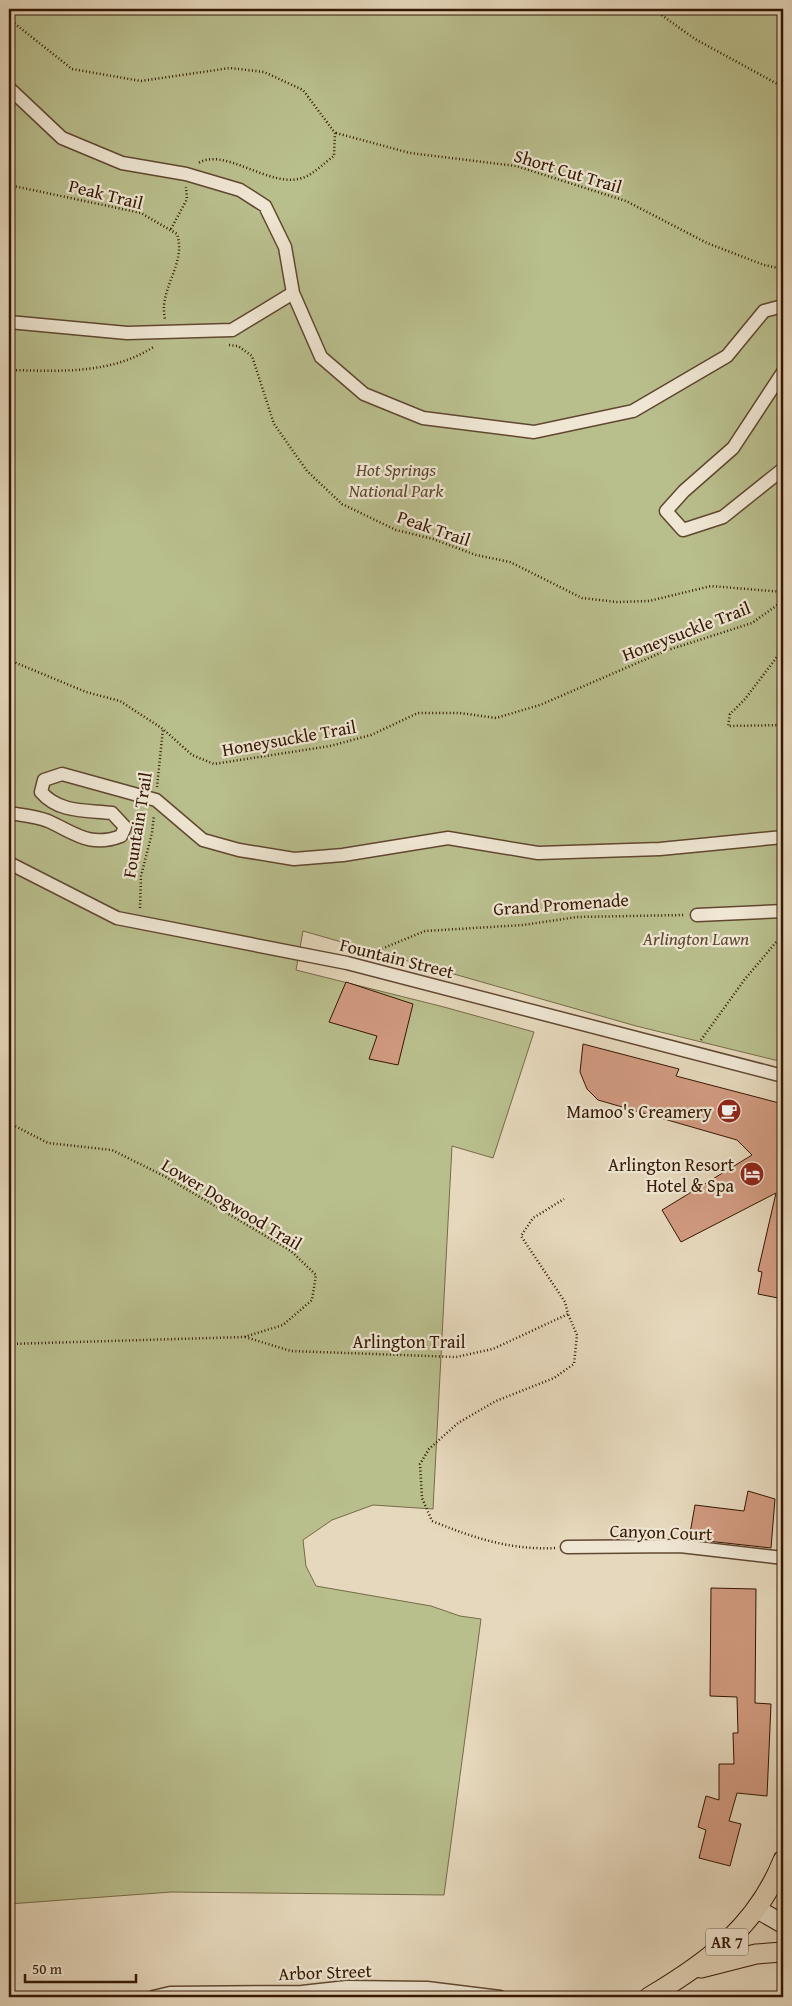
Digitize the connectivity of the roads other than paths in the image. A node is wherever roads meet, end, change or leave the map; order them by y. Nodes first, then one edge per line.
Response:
1 (9, 88) edge
2 (293, 293) junction
3 (783, 309) edge
4 (9, 322) edge
5 (783, 372) edge
6 (783, 469) edge
7 (9, 813) edge
8 (783, 837) edge
9 (9, 863) edge
10 (783, 911) edge
11 (697, 915) road end
12 (783, 1076) edge
13 (567, 1547) road end
14 (783, 1558) edge
15 (782, 1869) edge
16 (757, 1909) junction
17 (783, 1924) edge
18 (783, 1952) edge
19 (693, 1970) junction
20 (298, 1994) edge
21 (152, 1997) edge
22 (500, 1997) edge
23 (649, 1997) edge

1 - 2 street
2 - 3 street
2 - 4 street
5 - 6 street
7 - 8 street
9 - 12 street, Fountain Street
10 - 11 street
13 - 14 street, Canyon Court
15 - 16 main road, AR 7
16 - 17 street
16 - 19 main road, AR 7
18 - 19 main road
19 - 23 main road, AR 7
20 - 21 street, Arbor Street
20 - 22 street, Arbor Street

